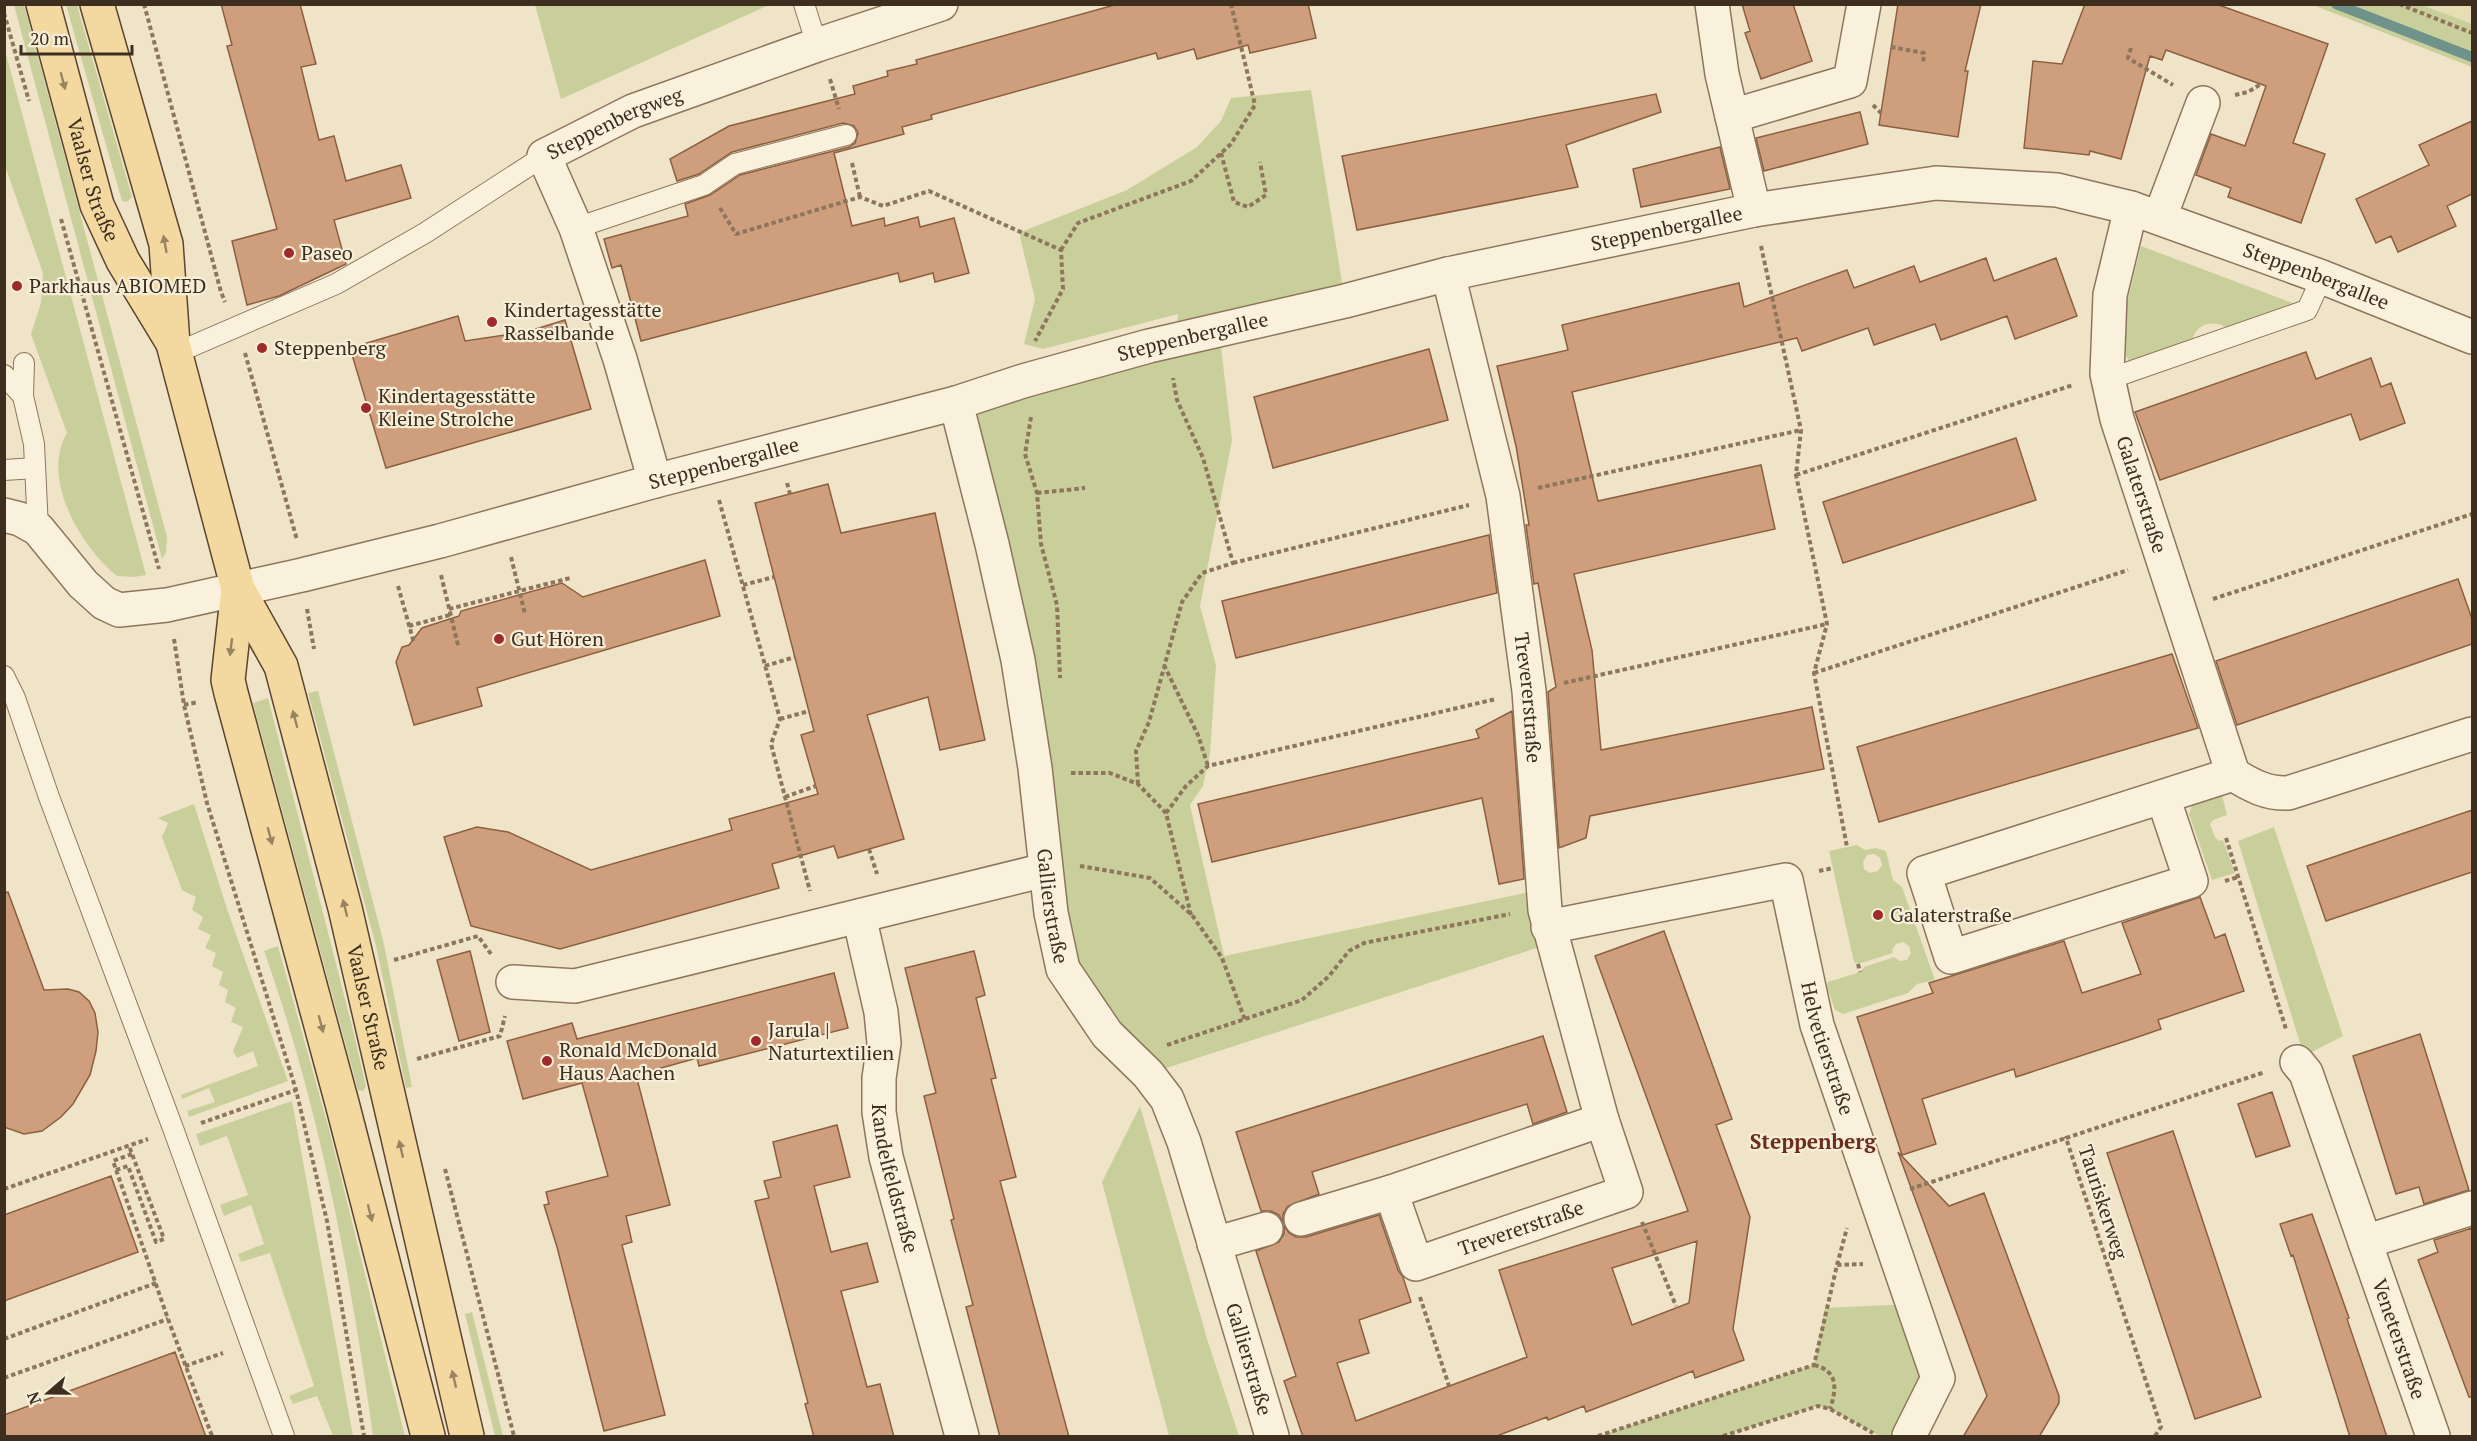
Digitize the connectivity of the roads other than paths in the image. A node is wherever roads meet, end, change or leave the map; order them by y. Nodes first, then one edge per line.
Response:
1 (43, 4) edge
2 (97, 4) edge
3 (804, 4) edge
4 (941, 4) edge
5 (1712, 4) edge
6 (1864, 4) edge
7 (817, 45) junction
8 (2204, 103) dead end
9 (1732, 116) junction
10 (846, 135) dead end
11 (544, 156) junction
12 (1754, 210) junction
13 (2146, 212) junction
14 (576, 228) junction
15 (1448, 274) junction
16 (2322, 277) junction
17 (2472, 337) edge
18 (175, 349) junction
19 (24, 363) dead end
20 (4, 375) edge
21 (2108, 376) junction
22 (14, 398) edge
23 (956, 403) junction
24 (35, 468) junction
25 (4, 470) edge
26 (656, 481) junction
27 (4, 515) edge
28 (38, 529) junction
29 (238, 589) junction
30 (4, 676) edge
31 (2472, 734) edge
32 (2233, 774) junction
33 (2163, 797) junction
34 (1045, 870) junction
35 (859, 916) junction
36 (1546, 919) junction
37 (513, 982) road end
38 (2297, 1062) road end
39 (1602, 1120) junction
40 (1391, 1192) junction
41 (2472, 1208) edge
42 (1301, 1219) dead end
43 (1266, 1229) dead end
44 (2365, 1242) junction
45 (1214, 1244) junction
46 (284, 1437) edge
47 (428, 1437) edge
48 (467, 1437) edge
49 (962, 1437) edge
50 (1272, 1437) edge
51 (1909, 1437) edge
52 (2433, 1437) edge

1 -> 18 main road, Vaalser Straße
18 -> 2 main road, Vaalser Straße
3 - 7 lane
4 - 7 street, Steppenbergweg
5 - 9 street
6 - 9 street
7 - 11 street, Steppenbergweg
8 - 13 street
9 - 12 street
10 - 14 lane
11 - 14 street, Steppenbergweg
11 - 18 lane
12 - 13 street, Steppenbergallee
12 - 15 street, Steppenbergallee
13 - 16 street, Steppenbergallee
13 - 21 street, Galaterstraße
14 - 26 street, Steppenbergweg
15 - 23 street, Steppenbergallee
15 - 36 street, Trevererstraße
16 - 17 street, Steppenbergallee
16 - 21 lane
18 - 29 main road, Vaalser Straße
19 - 22 lane
20 - 22 lane
21 - 32 street, Galaterstraße
22 - 24 lane
23 - 26 street, Steppenbergallee
23 - 34 street, Gallierstraße
24 - 25 lane
24 - 28 lane
26 - 29 street, Steppenbergallee
27 - 28 street
28 - 29 street, Steppenbergallee
29 -> 47 main road, Vaalser Straße
48 -> 29 main road, Vaalser Straße
30 - 46 lane
31 - 32 street
32 - 33 street
33 - 33 street
34 - 35 street
34 - 45 street, Gallierstraße
35 - 37 street
35 - 49 street, Kandelfeldstraße
36 - 39 street, Trevererstraße
36 - 51 street, Helvetierstraße
38 - 44 street, Veneterstraße
39 - 40 street
39 - 40 street, Trevererstraße
40 - 42 street
41 - 44 street
43 - 45 street
44 - 52 street, Veneterstraße
45 - 50 street, Gallierstraße

